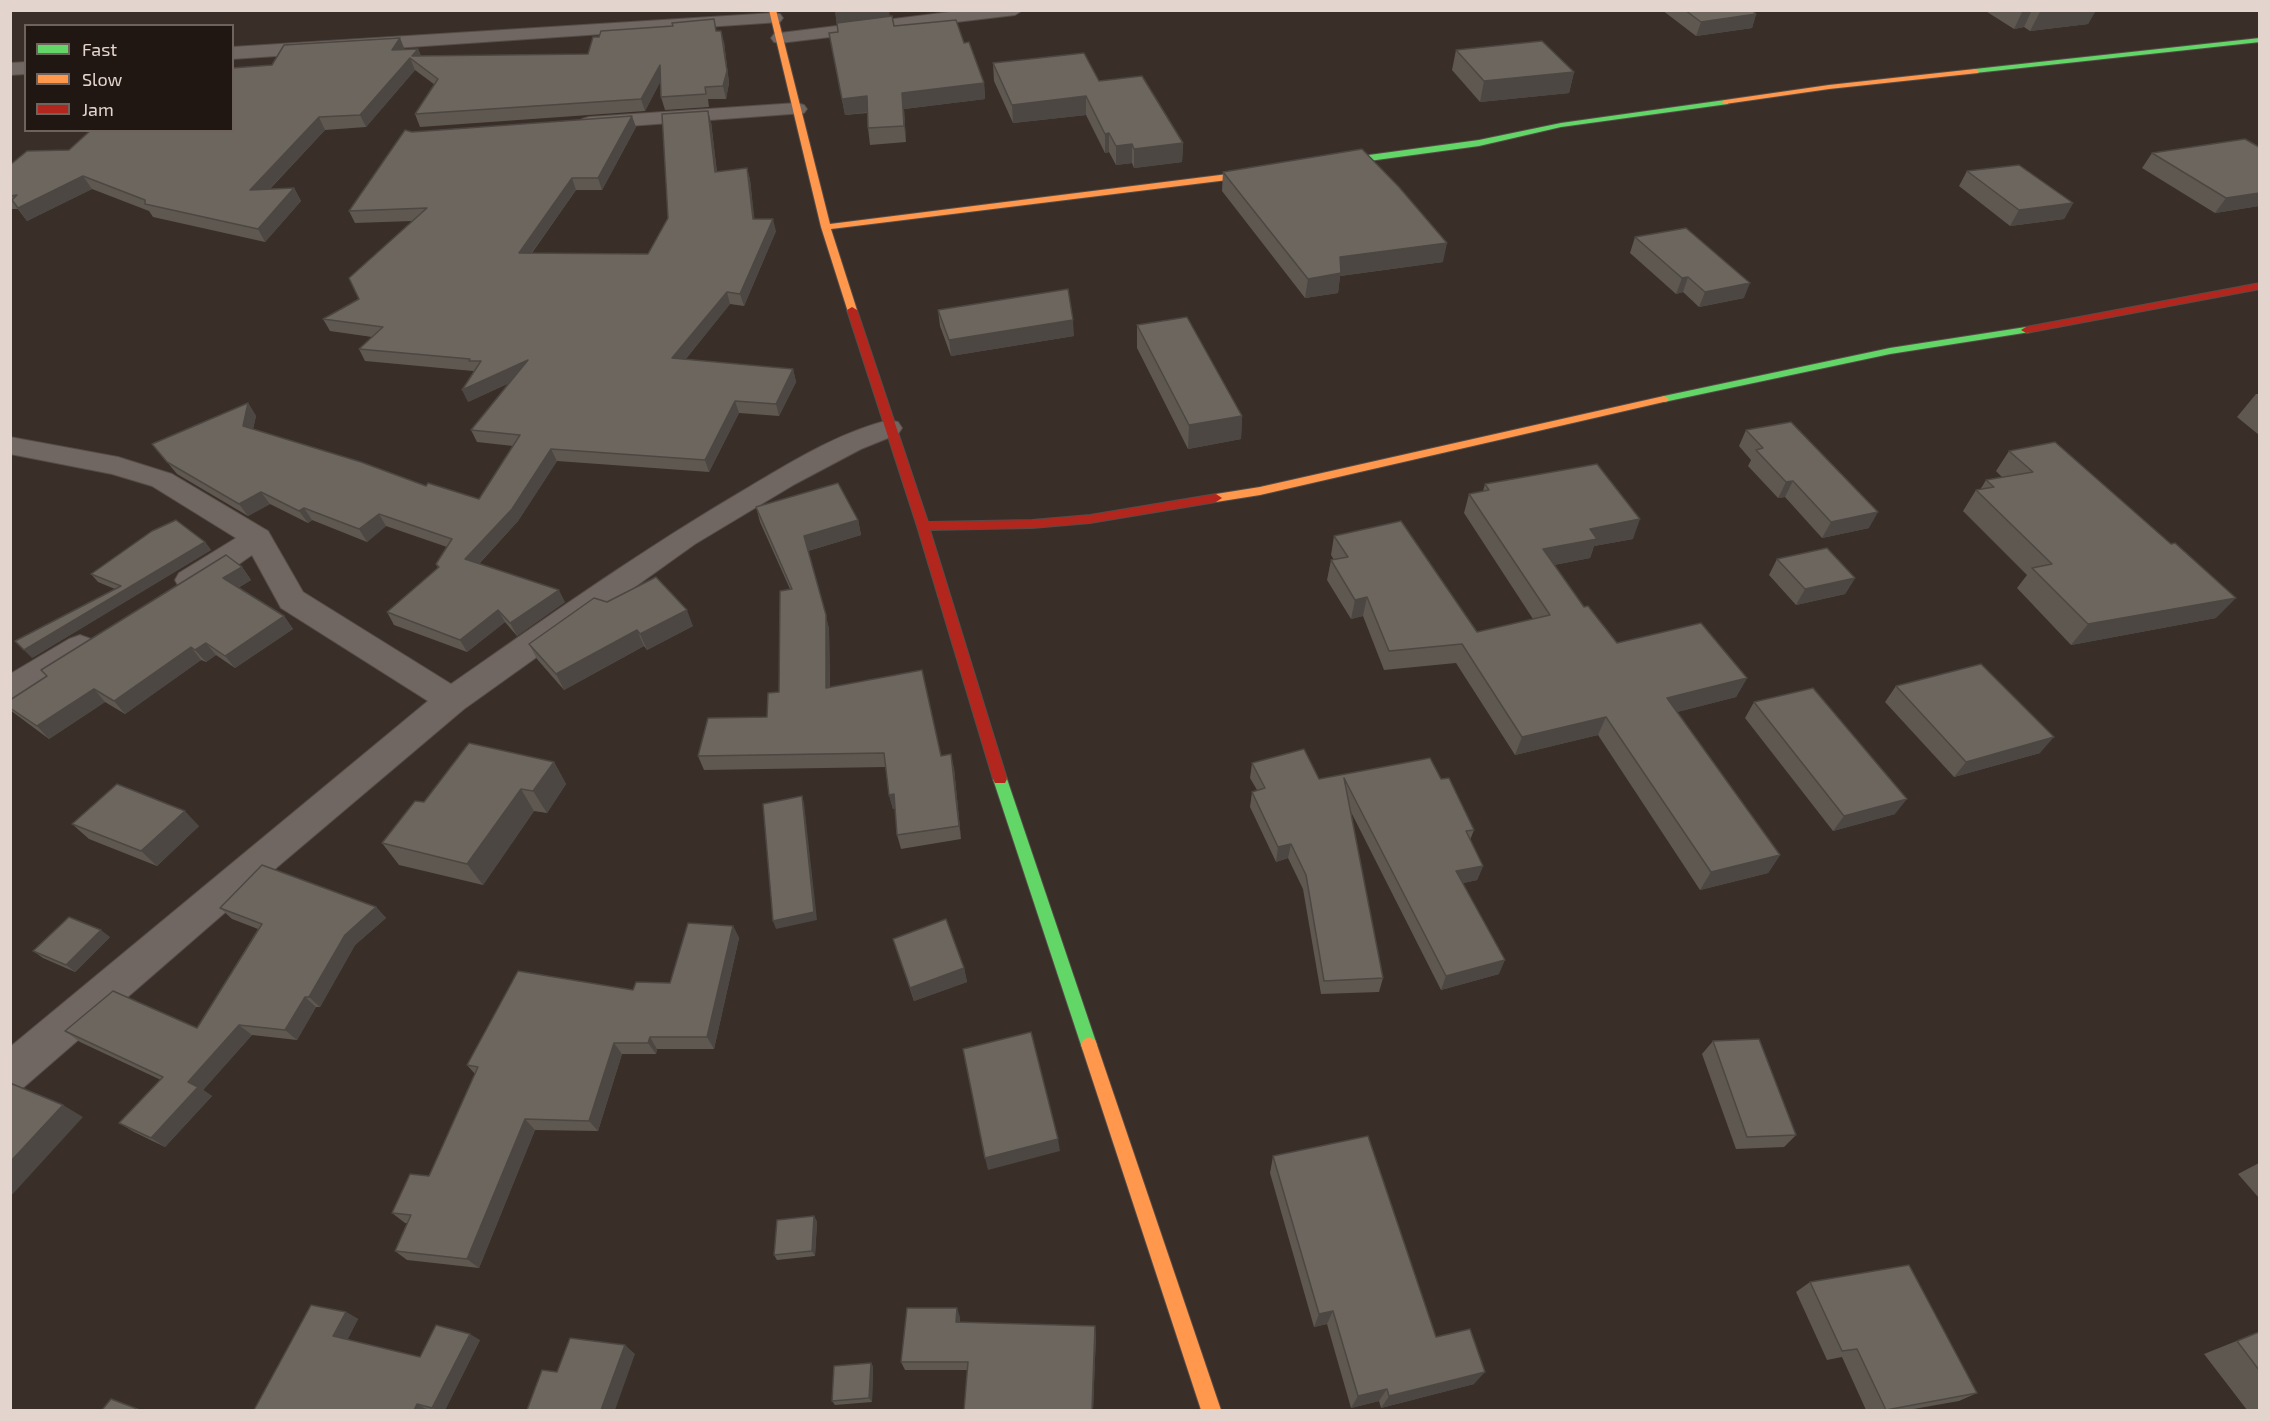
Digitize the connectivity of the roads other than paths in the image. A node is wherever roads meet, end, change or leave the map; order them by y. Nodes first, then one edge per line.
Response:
1 (1015, 10) edge
2 (773, 14) edge
3 (780, 38) junction
4 (2259, 40) edge
5 (234, 53) edge
6 (797, 109) junction
7 (571, 124) edge
8 (1315, 165) edge
9 (1283, 170) edge
10 (826, 227) junction
11 (2259, 286) edge
12 (889, 428) junction
13 (10, 445) edge
14 (923, 526) junction
15 (258, 538) junction
16 (167, 594) edge
17 (107, 631) edge
18 (10, 690) edge
19 (452, 700) junction
20 (10, 1073) edge
21 (1211, 1410) edge

1 - 3 street
2 - 3 street
2 - 5 street
3 - 6 street
4 - 8 street
6 - 7 street
6 - 10 street
9 - 10 street
10 - 12 street
11 - 14 street
12 - 14 street
12 - 19 street
13 - 15 street
14 - 21 street
15 - 16 street
15 - 19 street
17 - 18 street
19 - 20 street

